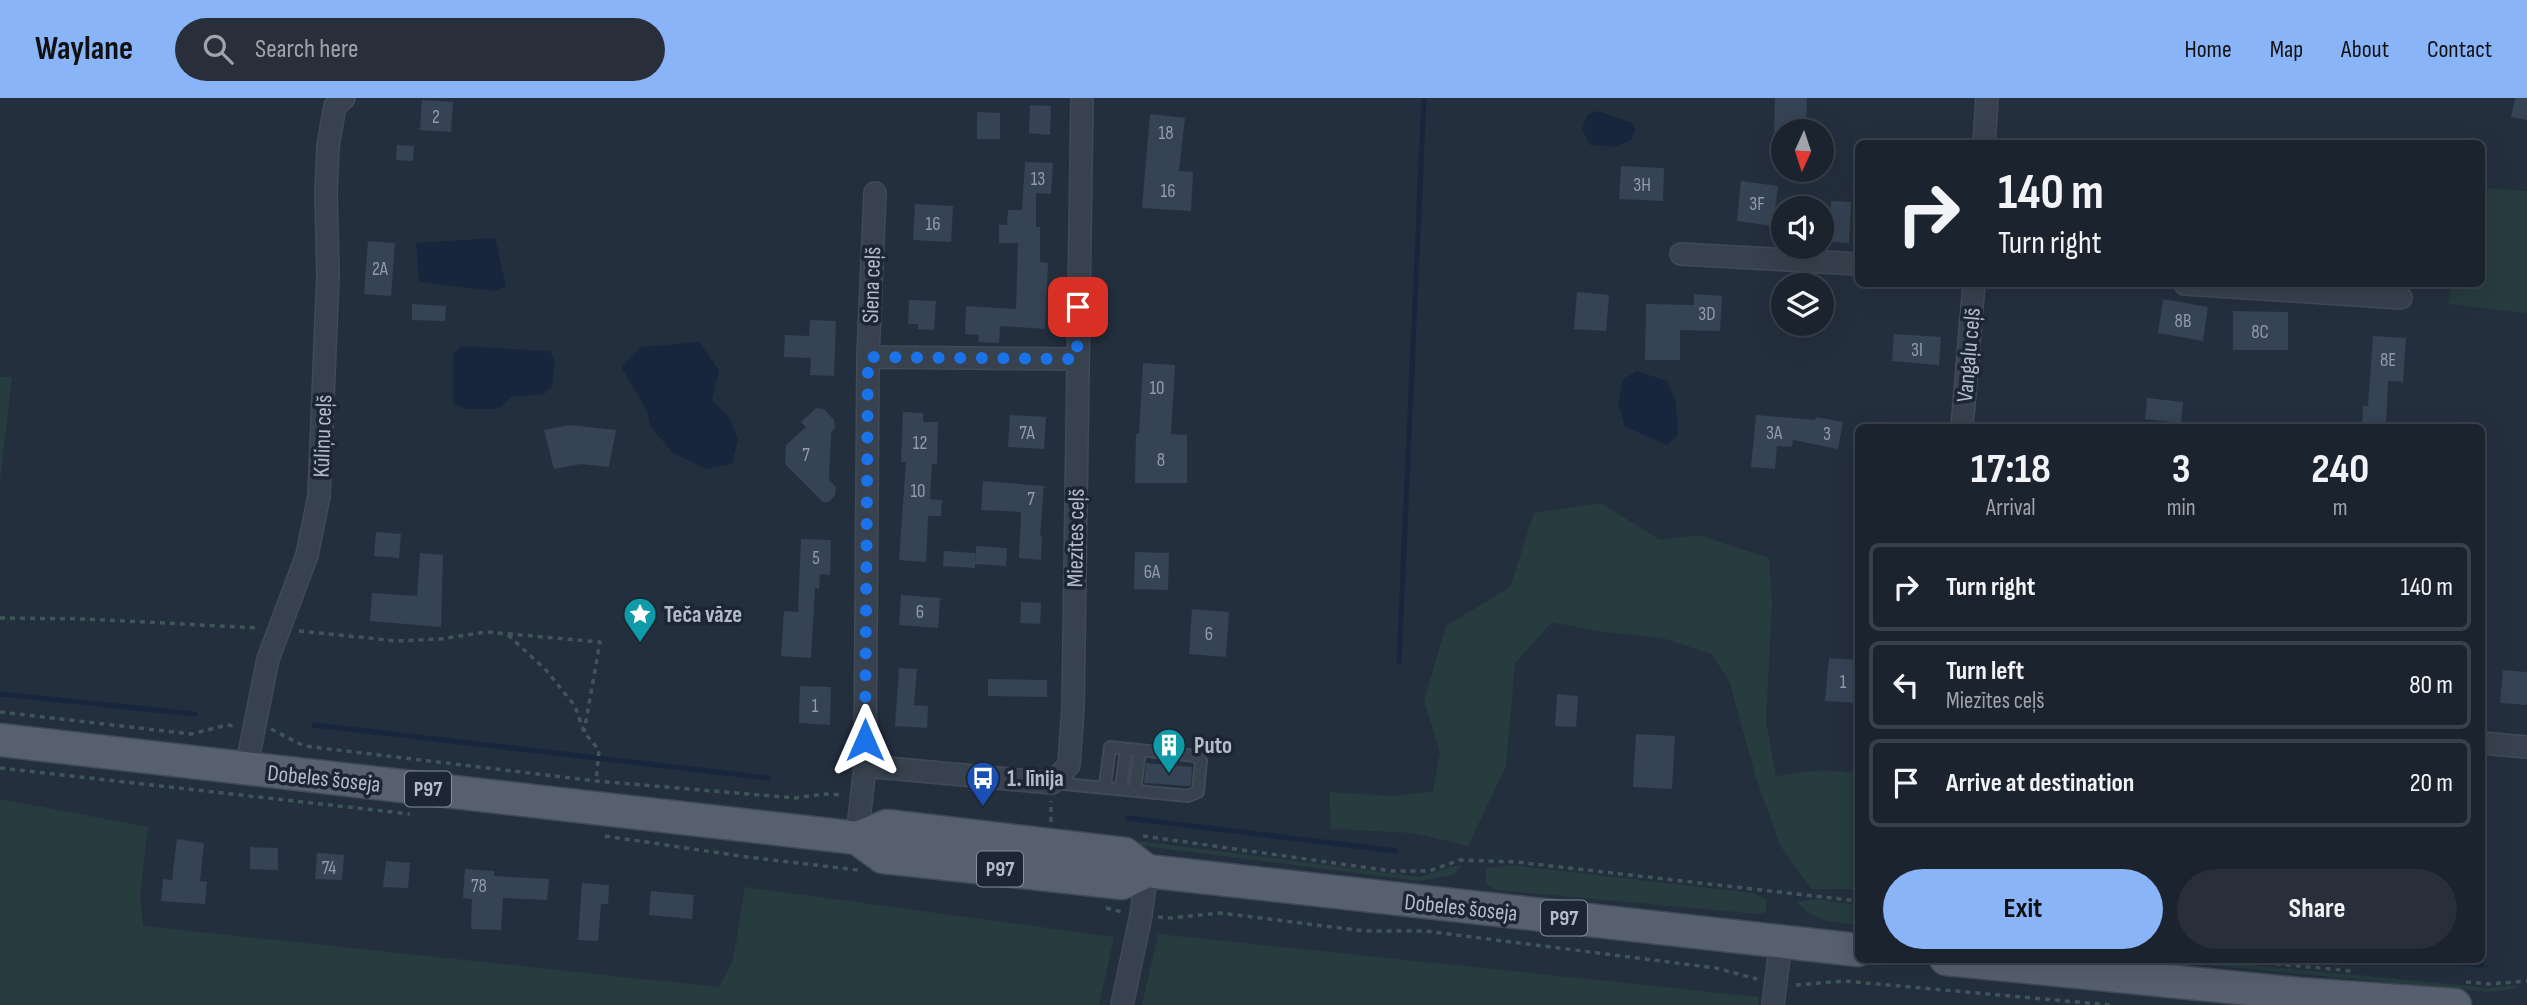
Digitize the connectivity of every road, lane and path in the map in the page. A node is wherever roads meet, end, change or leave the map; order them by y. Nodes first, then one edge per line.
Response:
1 (344, 98) edge
2 (1082, 98) edge
3 (1987, 98) edge
4 (1983, 140) edge
5 (875, 193) dead end
6 (1681, 254) dead end
7 (1855, 264) edge
8 (1974, 287) edge
9 (2231, 287) edge
10 (2401, 298) dead end
11 (868, 357) junction
12 (1077, 359) junction
13 (1962, 424) edge
14 (507, 634) dead end
15 (600, 642) dead end
16 (0, 712) edge
17 (253, 728) junction
18 (584, 732) junction
19 (0, 740) edge
20 (2485, 743) edge
21 (2527, 747) edge
22 (1126, 749) junction
23 (1147, 755) junction
24 (865, 766) junction
25 (246, 769) junction
26 (596, 781) junction
27 (1052, 783) junction
28 (1105, 786) junction
29 (1121, 788) junction
30 (1135, 790) junction
31 (861, 797) junction
32 (1043, 823) dead end
33 (1062, 826) dead end
34 (1136, 836) dead end
35 (857, 838) junction
36 (1146, 871) junction
37 (1855, 901) edge
38 (1781, 941) junction
39 (1855, 950) edge
40 (1980, 963) edge
41 (2299, 1000) edge
42 (1122, 1005) edge
43 (1773, 1005) edge
44 (2455, 1005) edge

1 - 17 street, Kūliņu ceļš
2 - 12 street, Miezītes ceļš
3 - 4 street
5 - 11 street, Siena ceļš
6 - 7 street
8 - 13 street, Vangaļu ceļš
9 - 10 street
11 - 12 street
11 - 24 street, Siena ceļš
12 - 27 street, Miezītes ceļš
14 - 18 path
15 - 18 path
16 - 17 path
17 - 25 street, Kūliņu ceļš
17 - 26 path
18 - 26 path
19 - 25 main road, Dobeles šoseja / P97
20 - 21 street
22 - 23 lane
22 - 28 lane
22 - 29 lane
23 - 30 lane
23 - 30 lane
24 - 27 street
24 - 31 street, Siena ceļš
25 - 35 main road, Dobeles šoseja / P97
26 - 31 path
27 - 28 lane
28 - 29 lane
29 - 30 lane
31 - 35 street, Siena ceļš
32 - 33 path
34 - 37 path
35 - 36 main road, Dobeles šoseja / P97
36 - 38 main road, Dobeles šoseja / P97
36 - 42 street
38 - 39 main road, Dobeles šoseja / P97
38 - 43 street
40 - 41 main road
41 - 44 main road

